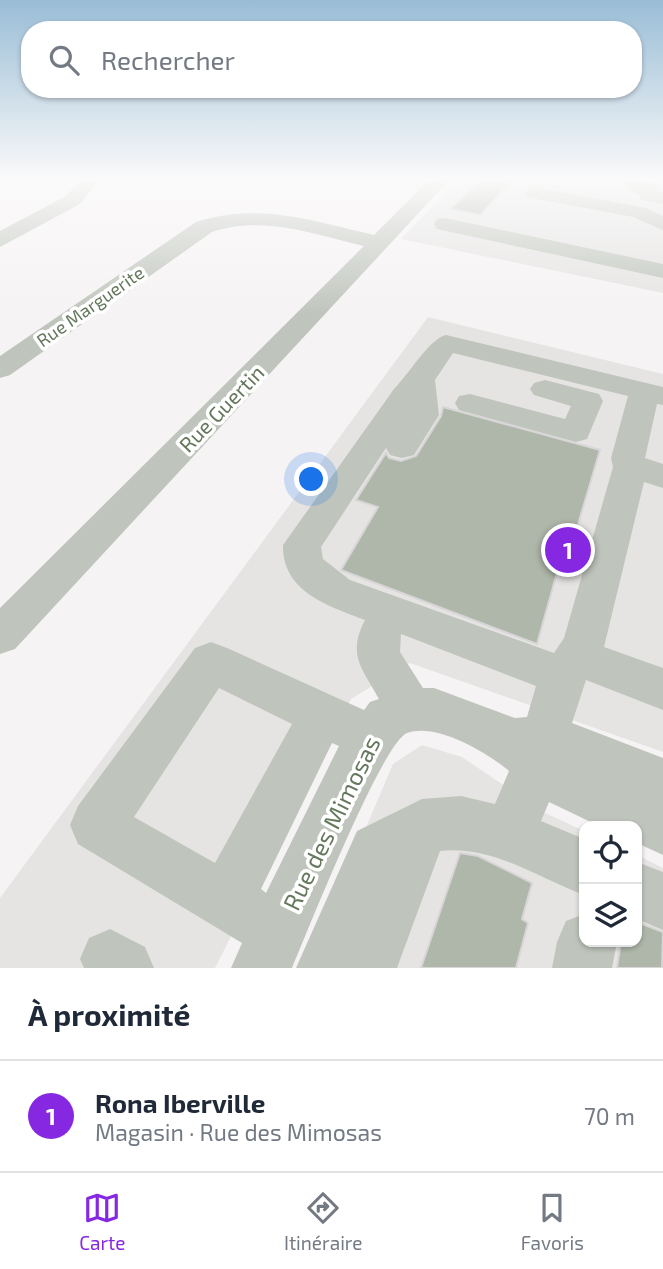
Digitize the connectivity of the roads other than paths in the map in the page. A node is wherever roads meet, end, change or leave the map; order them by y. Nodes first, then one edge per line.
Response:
1 (29, 223) edge
2 (212, 223) edge
3 (288, 223) edge
4 (399, 223) edge
5 (513, 223) edge
6 (445, 224) dead end
7 (0, 240) edge
8 (380, 243) junction
9 (499, 244) junction
10 (663, 271) edge
11 (0, 369) edge
12 (420, 380) junction
13 (480, 387) junction
14 (654, 394) edge
15 (582, 418) dead end
16 (402, 447) dead end
17 (647, 471) edge
18 (390, 611) junction
19 (0, 636) edge
20 (570, 666) junction
21 (663, 689) edge
22 (322, 715) junction
23 (391, 724) junction
24 (529, 747) junction
25 (663, 782) edge
26 (422, 826) junction
27 (663, 828) edge
28 (509, 834) junction
29 (579, 865) edge
30 (642, 892) edge
31 (225, 901) junction
32 (663, 901) edge
33 (586, 947) edge
34 (270, 949) edge
35 (326, 968) edge
36 (367, 968) edge
37 (582, 968) edge

1 - 7 street
2 - 11 street, Rue Marguerite
3 - 8 street, Rue Marguerite
4 - 8 street, Rue Guertin
5 - 9 street
6 - 9 street
8 - 19 street, Rue Guertin
9 - 10 street
12 - 13 street
12 - 16 street
12 - 18 street
13 - 14 street
13 - 15 street
14 - 17 street
17 - 20 street
18 - 20 street
18 - 23 street
20 - 21 street
20 - 24 street
22 - 23 street
22 - 31 street
22 - 31 street
23 - 24 street
23 - 34 street, Rue des Mimosas
24 - 25 street
24 - 27 street
24 - 28 street
26 - 28 street
26 - 35 street
26 - 36 street
28 - 29 street
30 - 32 street
31 - 34 street
33 - 37 street

